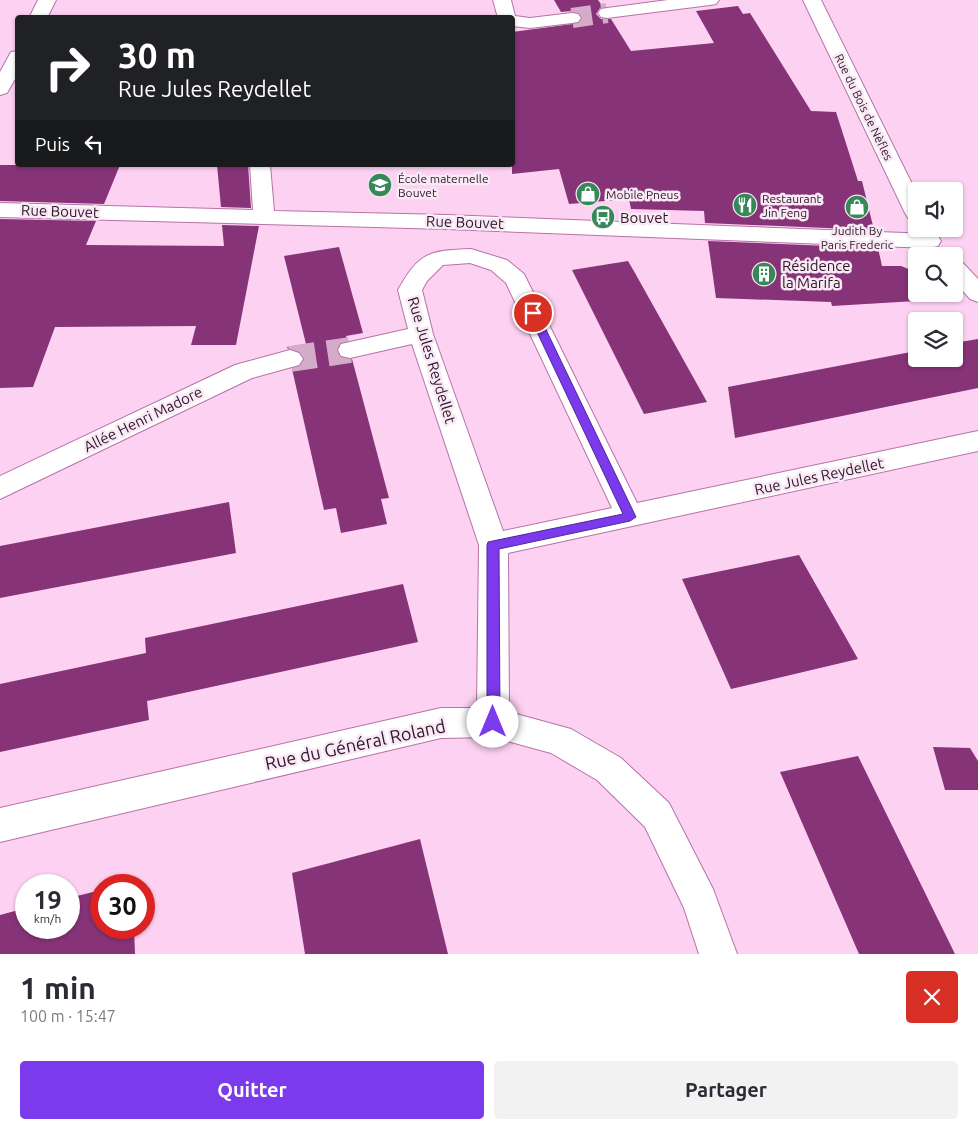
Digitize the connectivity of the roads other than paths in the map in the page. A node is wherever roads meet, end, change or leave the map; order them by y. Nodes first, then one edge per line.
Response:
1 (47, 0) edge
2 (502, 0) edge
3 (710, 0) edge
4 (812, 0) edge
5 (638, 4) edge
6 (607, 13) tunnel mouth
7 (40, 15) edge
8 (506, 15) edge
9 (572, 18) tunnel mouth
10 (515, 22) edge
11 (15, 62) edge
12 (0, 89) edge
13 (260, 167) edge
14 (908, 197) edge
15 (0, 210) edge
16 (264, 217) junction
17 (447, 222) junction
18 (933, 242) edge
19 (438, 258) junction
20 (963, 277) edge
21 (978, 294) edge
22 (421, 334) junction
23 (350, 350) tunnel mouth
24 (290, 359) tunnel mouth
25 (978, 441) edge
26 (0, 488) edge
27 (630, 517) junction
28 (492, 545) junction
29 (493, 722) junction
30 (0, 825) edge
31 (718, 954) edge

1 - 7 street
2 - 8 street
3 - 5 street
4 - 14 street, Rue du Bois de Nèfles
5 - 6 street
9 - 10 street
11 - 12 street
13 - 16 street
15 - 16 street, Rue Bouvet
16 - 17 street, Rue Bouvet
17 - 18 street, Rue Bouvet
17 - 19 street
19 - 22 street, Rue Jules Reydellet
19 - 27 street
20 - 21 street
22 - 23 street
22 - 28 street, Rue Jules Reydellet
24 - 26 street, Allée Henri Madore
25 - 27 street, Rue Jules Reydellet
27 - 28 street, Rue Jules Reydellet
28 - 29 street, Rue Jules Reydellet
29 - 30 street, Rue du Général Roland
29 - 31 street, Rue du Général Roland

